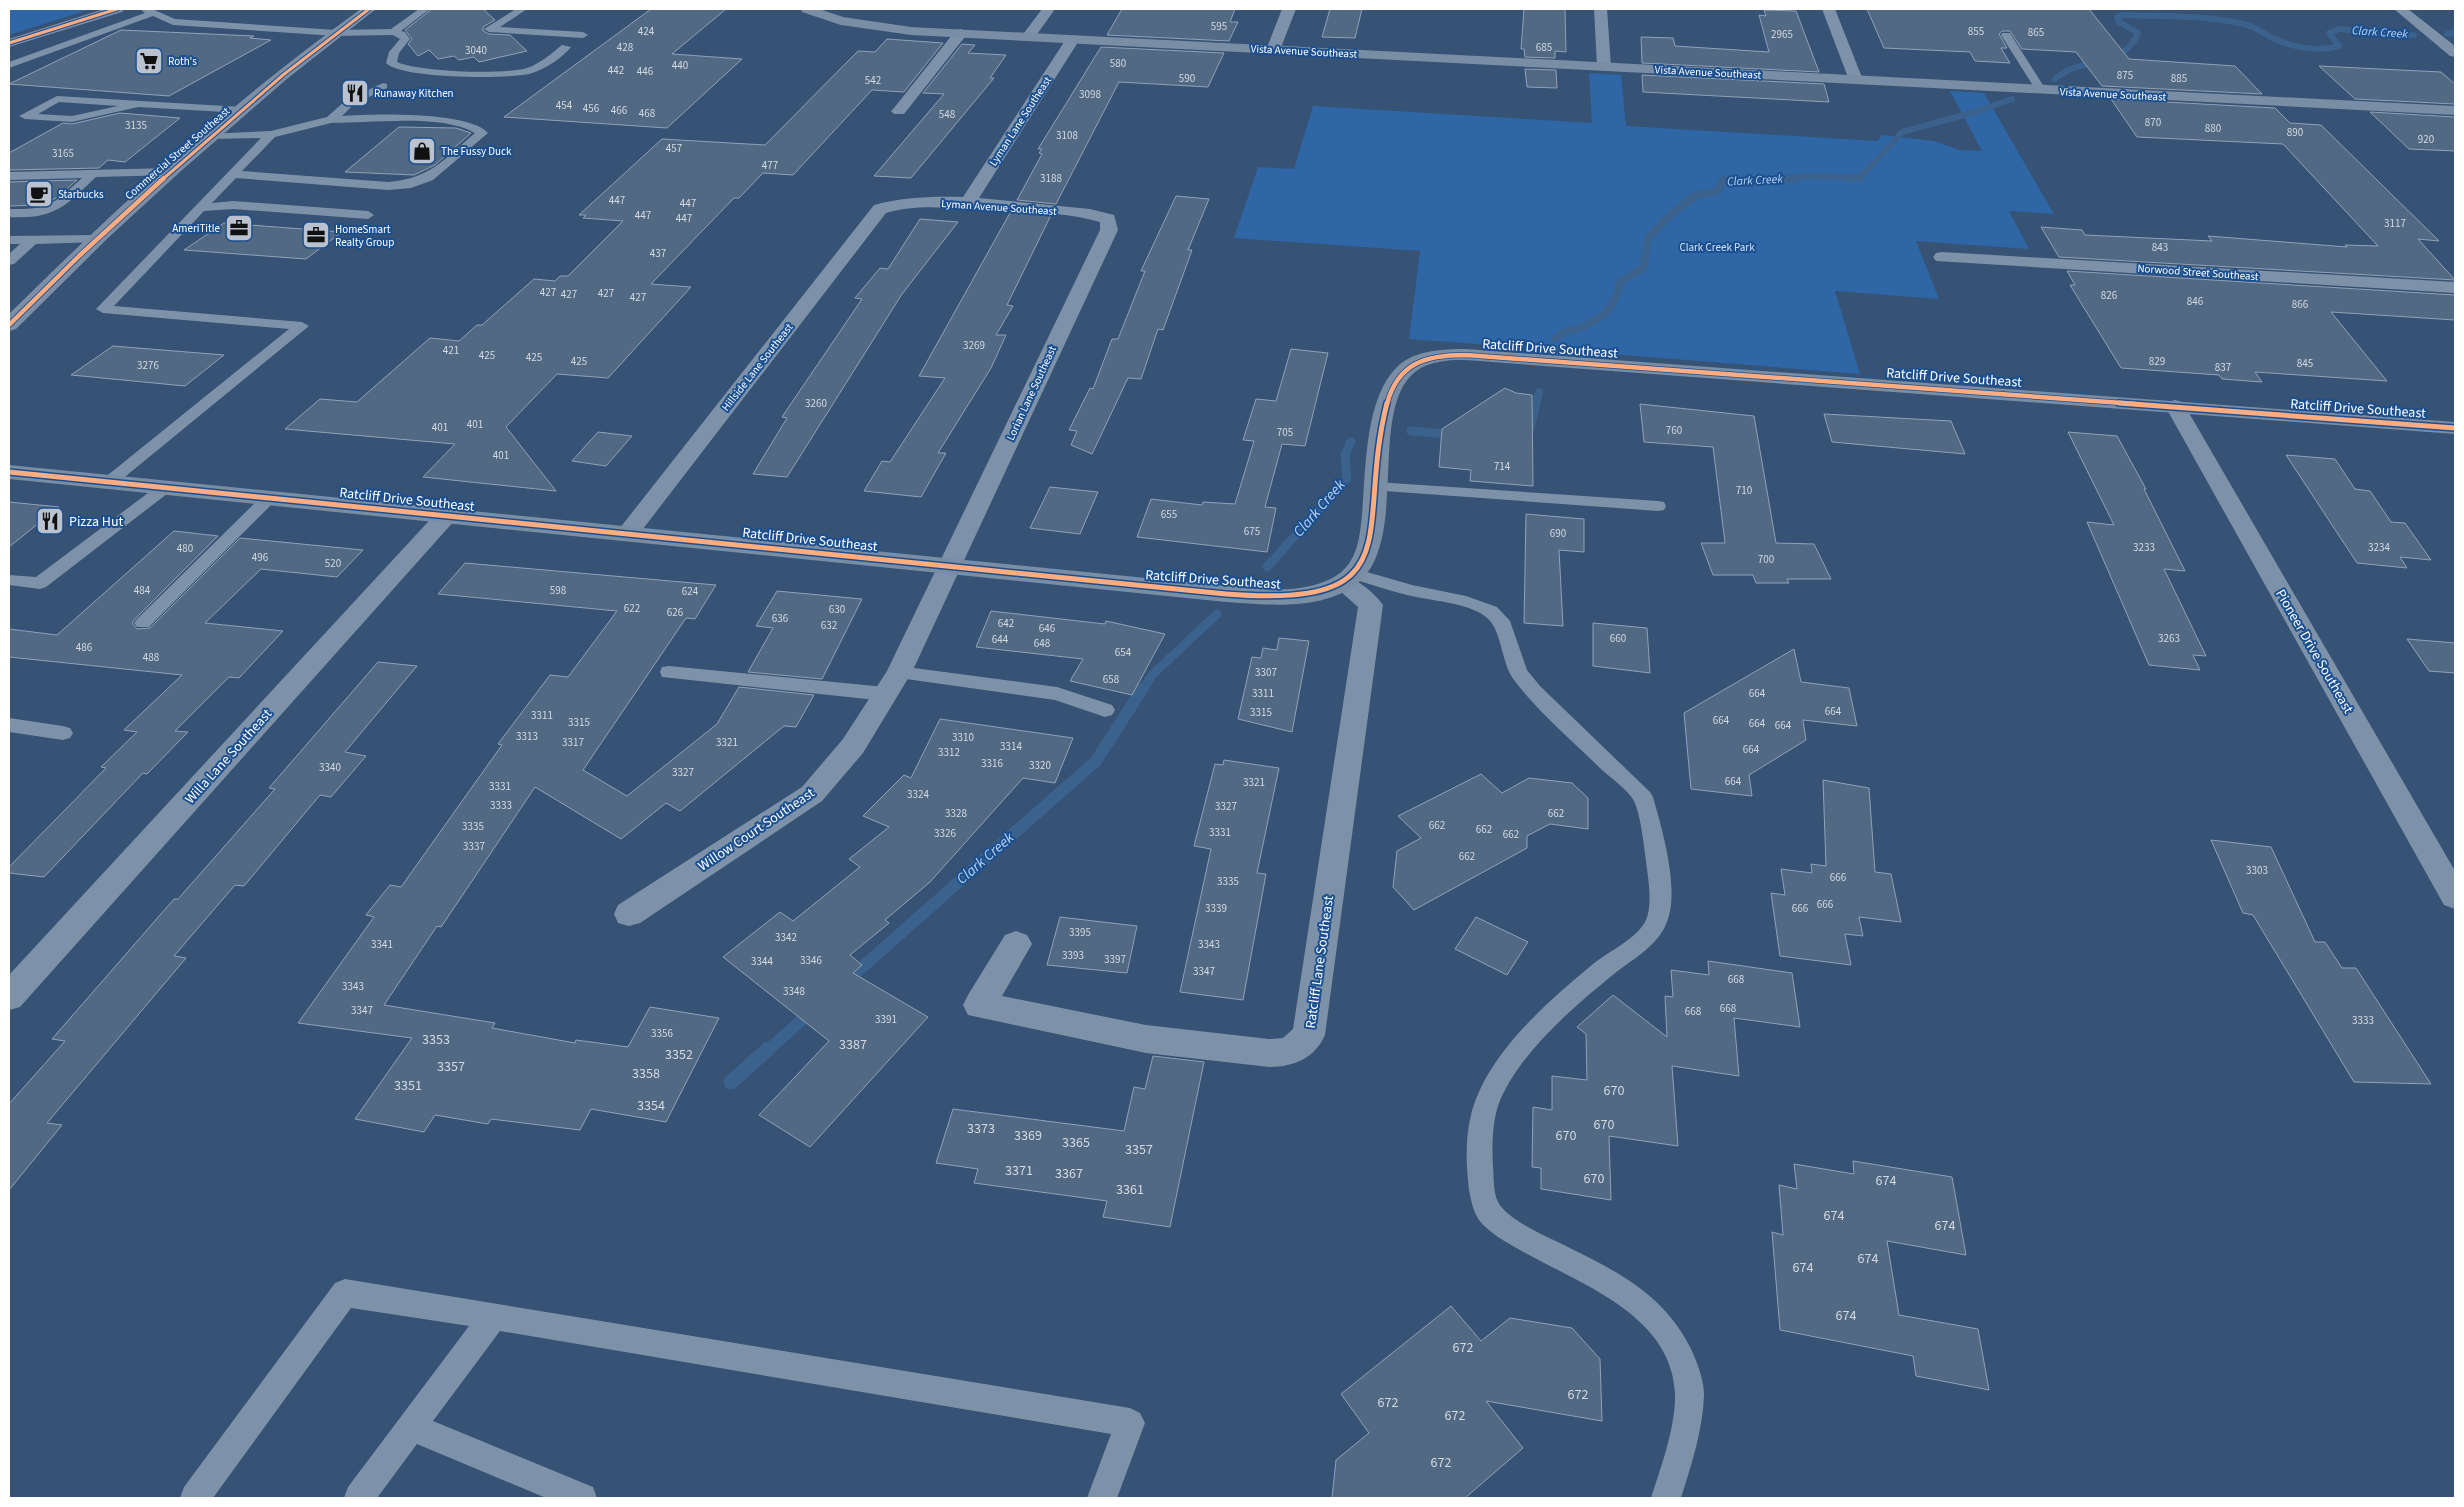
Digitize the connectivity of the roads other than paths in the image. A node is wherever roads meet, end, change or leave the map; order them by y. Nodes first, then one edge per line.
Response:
1 (117, 9) edge
2 (369, 9) edge
3 (425, 9) edge
4 (522, 9) edge
5 (806, 9) edge
6 (1048, 9) edge
7 (1290, 9) edge
8 (1600, 9) edge
9 (1828, 9) edge
10 (2400, 9) edge
11 (149, 11) edge
12 (393, 32) junction
13 (336, 33) junction
14 (961, 33) junction
15 (583, 34) dead end
16 (2006, 35) dead end
17 (1028, 36) junction
18 (1073, 39) junction
19 (9, 43) edge
20 (566, 47) dead end
21 (1273, 50) junction
22 (2455, 53) edge
23 (9, 65) edge
24 (1604, 66) junction
25 (1856, 80) junction
26 (383, 86) dead end
27 (2041, 90) junction
28 (137, 104) junction
29 (242, 110) junction
30 (899, 111) dead end
31 (2455, 111) edge
32 (331, 120) junction
33 (271, 134) junction
34 (211, 136) junction
35 (170, 172) junction
36 (93, 174) junction
37 (233, 174) junction
38 (9, 176) edge
39 (890, 204) joint
40 (967, 204) junction
41 (202, 207) junction
42 (9, 213) edge
43 (368, 215) dead end
44 (1108, 220) joint
45 (96, 239) junction
46 (9, 240) edge
47 (32, 240) junction
48 (1942, 257) dead end
49 (9, 261) edge
50 (2455, 288) edge
51 (9, 325) edge
52 (2175, 406) junction
53 (2455, 428) edge
54 (9, 472) edge
55 (108, 482) junction
56 (1377, 487) junction
57 (166, 488) junction
58 (269, 498) junction
59 (1658, 506) dead end
60 (447, 515) junction
61 (628, 533) junction
62 (949, 566) junction
63 (1348, 578) junction
64 (9, 580) edge
65 (143, 623) dead end
66 (669, 672) dead end
67 (892, 683) junction
68 (1105, 710) dead end
69 (9, 725) edge
70 (63, 733) dead end
71 (2455, 896) edge
72 (629, 914) dead end
73 (1016, 944) dead end
74 (9, 997) edge
75 (494, 1316) junction
76 (412, 1427) junction
77 (195, 1498) edge
78 (359, 1498) edge
79 (582, 1498) edge
80 (1102, 1498) edge
81 (1666, 1498) edge

1 - 19 main road
2 - 13 main road, Commercial Street Southeast
3 - 12 lane
4 - 15 lane
5 - 14 street, Vista Avenue Southeast
6 - 17 street
7 - 21 street
8 - 24 street
9 - 25 street
10 - 22 street
11 - 13 lane
11 - 23 lane
12 - 13 lane
12 - 20 lane
13 - 29 main road, Commercial Street Southeast
14 - 17 street, Vista Avenue Southeast
14 - 30 street
16 - 27 lane
17 - 18 street, Vista Avenue Southeast
18 - 21 street, Vista Avenue Southeast
18 - 40 street, Lyman Lane Southeast
21 - 24 street, Vista Avenue Southeast
24 - 25 street, Vista Avenue Southeast
25 - 27 street, Vista Avenue Southeast
26 - 32 lane
27 - 31 street, Vista Avenue Southeast
28 - 28 lane
28 - 29 lane
29 - 34 main road, Commercial Street Southeast
32 - 33 lane
32 - 37 lane
33 - 34 lane
33 - 37 lane
34 - 35 main road, Commercial Street Southeast
35 - 36 lane
35 - 45 main road, Commercial Street Southeast
36 - 38 lane
36 - 42 lane
37 - 41 lane
39 - 40 street, Lyman Avenue Southeast
39 - 61 street, Hillside Lane Southeast
40 - 44 street, Lyman Avenue Southeast
41 - 43 lane
41 - 55 lane
44 - 62 street, Lorian Lane Southeast
45 - 47 lane
45 - 51 main road, Commercial Street Southeast
46 - 47 lane
47 - 49 lane
48 - 50 street, Norwood Street Southeast
52 - 53 street, Ratcliff Drive Southeast
52 - 56 street, Ratcliff Drive Southeast
52 - 71 street, Pioneer Drive Southeast
54 - 55 street, Ratcliff Drive Southeast
55 - 57 street, Ratcliff Drive Southeast
56 - 59 lane
56 - 63 street, Ratcliff Drive Southeast
57 - 58 street, Ratcliff Drive Southeast
57 - 64 lane
58 - 60 street, Ratcliff Drive Southeast
58 - 65 lane
60 - 61 street, Ratcliff Drive Southeast
60 - 74 street, Willa Lane Southeast
61 - 62 street, Ratcliff Drive Southeast
62 - 63 street, Ratcliff Drive Southeast
62 - 67 street, Willow Court Southeast
63 - 73 street, Ratcliff Lane Southeast
63 - 81 lane
66 - 67 lane
67 - 68 lane
67 - 72 street, Willow Court Southeast
69 - 70 lane
75 - 76 lane
75 - 77 lane
75 - 80 lane
76 - 78 lane
76 - 79 lane

